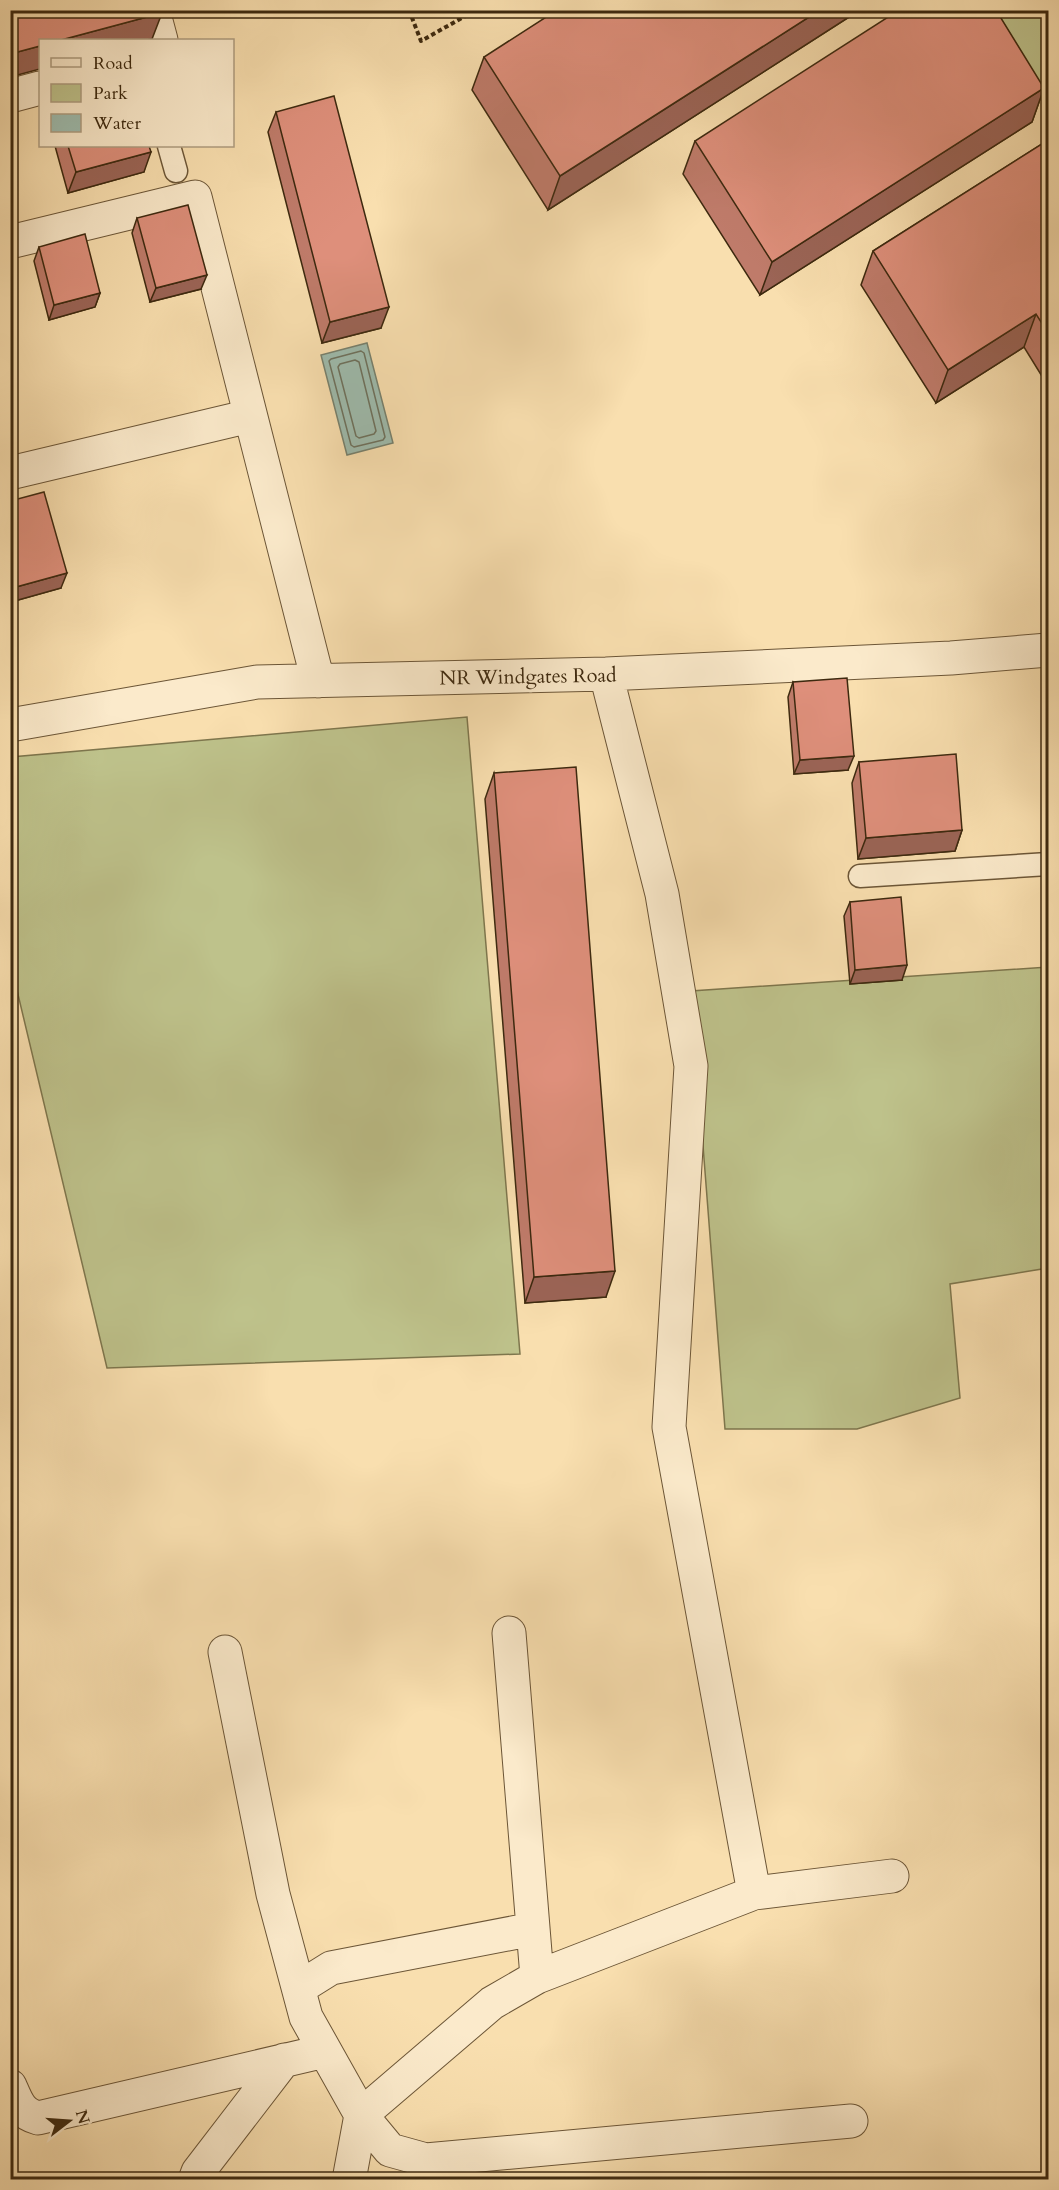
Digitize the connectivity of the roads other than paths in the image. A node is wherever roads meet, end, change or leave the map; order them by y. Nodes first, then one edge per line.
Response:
1 (153, 10) edge
2 (161, 39) edge
3 (39, 88) edge
4 (10, 96) edge
5 (169, 147) edge
6 (176, 171) dead end
7 (10, 242) edge
8 (250, 416) junction
9 (10, 473) edge
10 (1048, 650) edge
11 (606, 674) junction
12 (318, 681) junction
13 (10, 725) edge
14 (1048, 864) edge
15 (860, 876) dead end
16 (509, 1634) dead end
17 (225, 1652) dead end
18 (892, 1876) dead end
19 (754, 1893) junction
20 (533, 1929) junction
21 (537, 1977) junction
22 (299, 1988) junction
23 (325, 2051) junction
24 (284, 2060) junction
25 (10, 2086) edge
26 (361, 2115) junction
27 (851, 2121) dead end
28 (195, 2180) edge
29 (349, 2180) edge

1 - 2 street
3 - 4 street
5 - 6 lane
7 - 8 street
8 - 9 street
8 - 12 street
10 - 11 street, NR Windgates Road
11 - 12 street, NR Windgates Road
11 - 19 street
12 - 13 street, NR Windgates Road
14 - 15 lane
16 - 20 street
17 - 22 street
18 - 19 street
19 - 21 street
20 - 21 street
20 - 22 street
21 - 26 street
22 - 23 street
23 - 24 street
23 - 26 street
24 - 25 street
24 - 28 street
26 - 27 street
26 - 29 street

